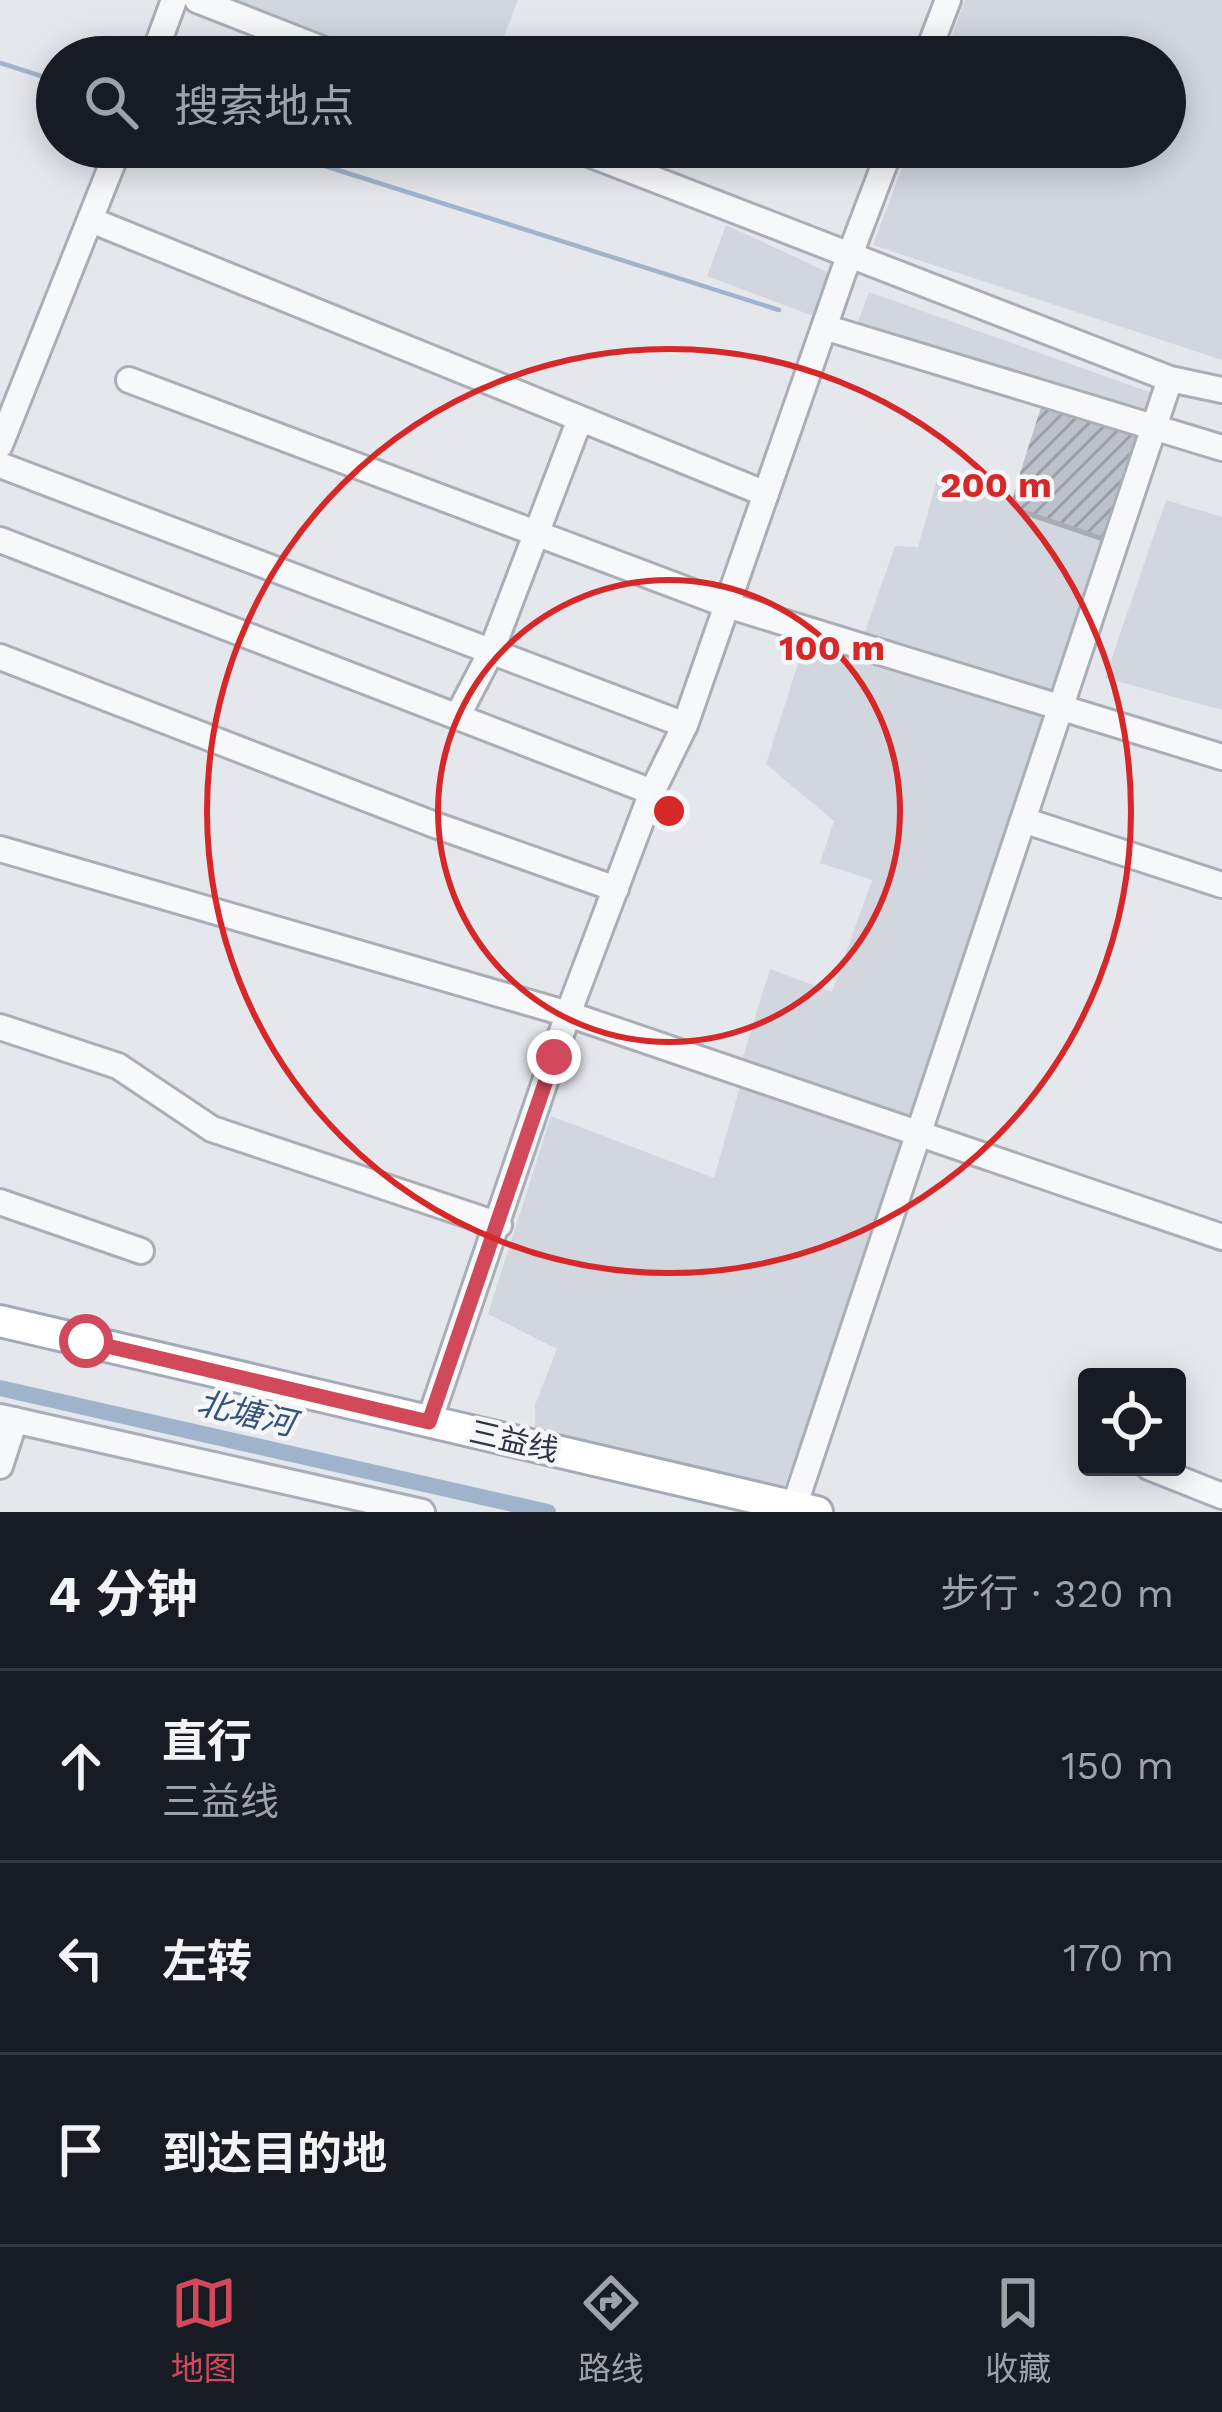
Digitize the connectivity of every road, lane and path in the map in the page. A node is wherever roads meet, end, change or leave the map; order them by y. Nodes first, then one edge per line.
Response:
1 (174, 0) edge
2 (197, 0) edge
3 (948, 0) edge
4 (161, 36) edge
5 (289, 36) edge
6 (934, 36) edge
7 (111, 168) edge
8 (625, 168) edge
9 (883, 168) edge
10 (91, 220) junction
11 (849, 256) junction
12 (824, 327) junction
13 (1170, 379) junction
14 (129, 380) dead end
15 (1222, 391) edge
16 (580, 419) junction
17 (1154, 427) junction
18 (0, 446) edge
19 (1222, 448) edge
20 (0, 466) edge
21 (766, 494) junction
22 (537, 533) junction
23 (0, 540) edge
24 (727, 605) junction
25 (491, 652) junction
26 (0, 657) edge
27 (1060, 709) junction
28 (457, 717) junction
29 (686, 725) junction
30 (1222, 757) edge
31 (652, 792) junction
32 (1023, 820) junction
33 (0, 849) edge
34 (1222, 885) edge
35 (616, 889) junction
36 (568, 1014) junction
37 (0, 1028) edge
38 (918, 1133) junction
39 (0, 1202) edge
40 (499, 1226) junction
41 (1222, 1237) edge
42 (141, 1251) dead end
43 (0, 1321) edge
44 (8, 1419) edge
45 (429, 1422) junction
46 (0, 1466) edge
47 (1172, 1476) edge
48 (1222, 1496) edge
49 (806, 1509) edge
50 (422, 1512) edge

1 - 4 street
2 - 5 street
3 - 6 street
7 - 10 street
8 - 11 street
9 - 11 street
10 - 16 street
10 - 18 street
11 - 12 street
11 - 13 street
12 - 17 street
12 - 21 street
13 - 15 street
13 - 17 street
14 - 22 street
16 - 21 street
16 - 22 street
17 - 19 street
17 - 27 street
20 - 25 street
21 - 24 street
22 - 24 street
22 - 25 street
23 - 28 street
24 - 27 street
24 - 29 street
25 - 28 street
25 - 29 street
26 - 35 street
27 - 30 street
27 - 32 street
28 - 31 street
29 - 31 street
31 - 35 street
32 - 34 street
32 - 38 street
33 - 36 street
35 - 36 street
36 - 38 street
36 - 40 street
37 - 40 street
38 - 41 street
38 - 49 street
39 - 42 street
40 - 45 street
43 - 45 main road, 三益线
44 - 46 street
44 - 50 street
45 - 49 main road, 三益线
47 - 48 street

